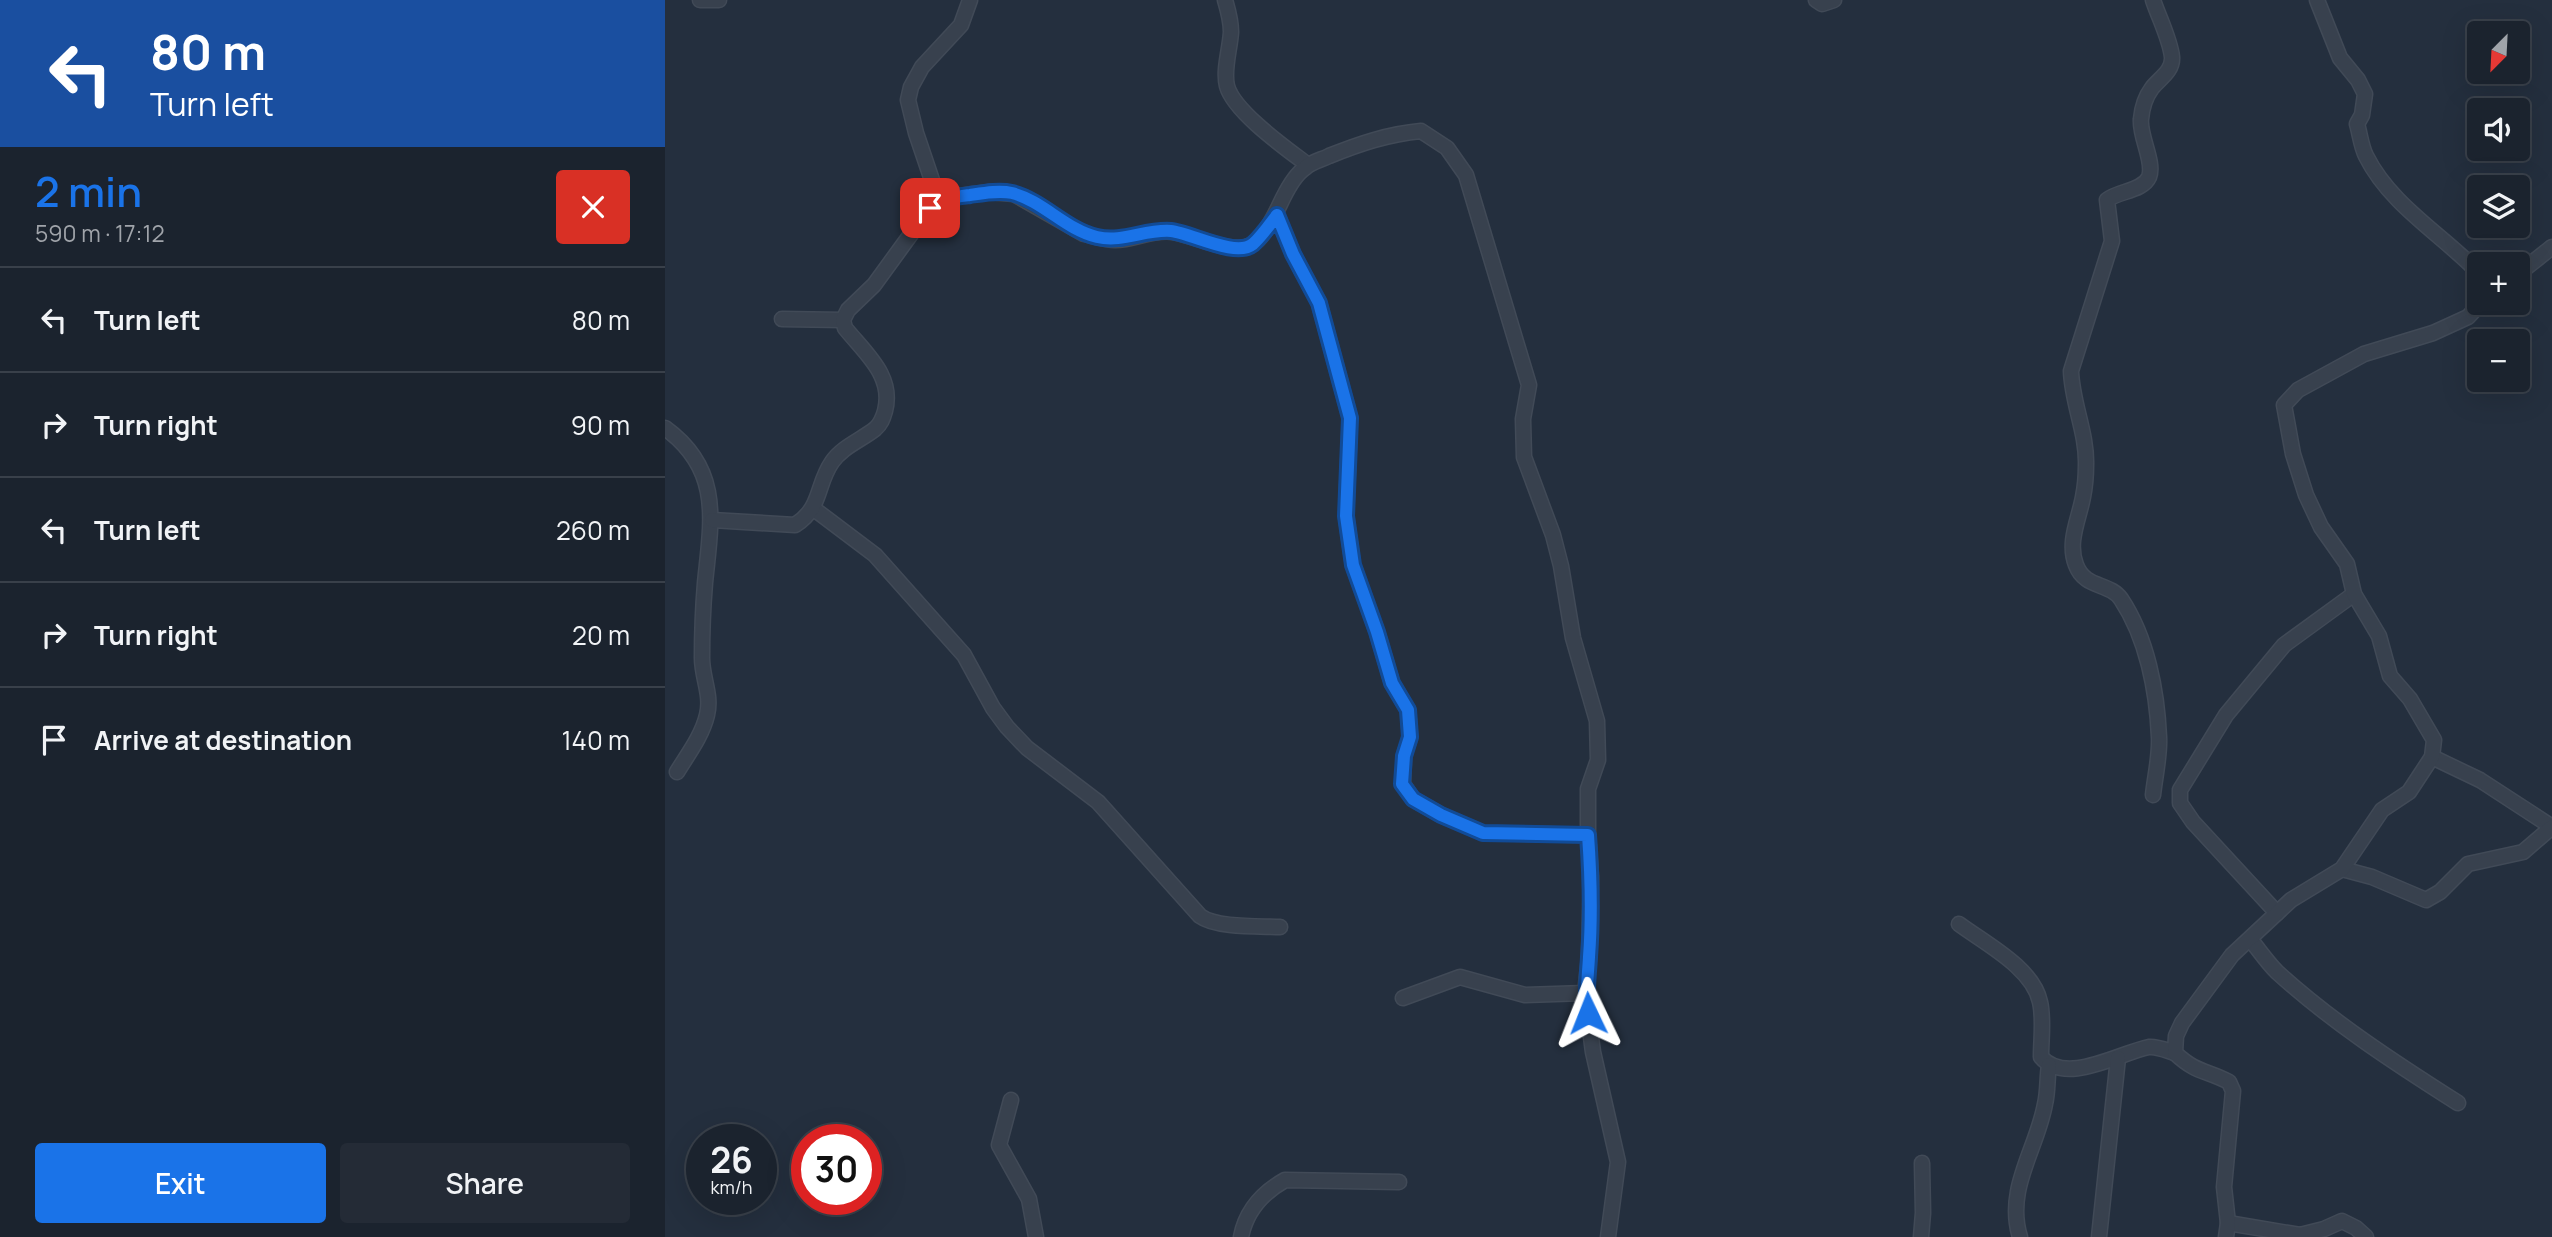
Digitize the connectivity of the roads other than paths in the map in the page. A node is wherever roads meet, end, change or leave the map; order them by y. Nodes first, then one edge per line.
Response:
1 (700, 0) edge
2 (719, 0) edge
3 (1225, 0) edge
4 (1817, 0) edge
5 (1834, 0) edge
6 (2153, 0) edge
7 (2317, 0) edge
8 (965, 1) edge
9 (1308, 165) junction
10 (939, 201) junction
11 (1277, 215) junction
12 (2552, 247) edge
13 (2467, 262) edge
14 (2530, 264) edge
15 (2470, 315) edge
16 (782, 319) dead end
17 (843, 320) junction
18 (665, 428) edge
19 (814, 509) junction
20 (712, 520) junction
21 (2354, 594) junction
22 (2432, 757) junction
23 (677, 772) dead end
24 (2153, 795) dead end
25 (2552, 827) edge
26 (1588, 835) junction
27 (2341, 869) junction
28 (2277, 913) junction
29 (1959, 924) dead end
30 (1280, 928) dead end
31 (2250, 939) junction
32 (1585, 993) junction
33 (1403, 998) dead end
34 (2175, 1053) junction
35 (2118, 1058) junction
36 (2049, 1065) junction
37 (1011, 1100) dead end
38 (2458, 1103) dead end
39 (1922, 1163) dead end
40 (1399, 1182) dead end
41 (2227, 1230) edge
42 (1035, 1237) edge
43 (1241, 1237) edge
44 (1608, 1237) edge
45 (1920, 1237) edge
46 (2020, 1237) edge
47 (2099, 1237) edge
48 (2366, 1237) edge

1 - 2 street
3 - 9 street
4 - 5 street
6 - 24 street
7 - 13 street
8 - 10 street
9 - 11 street
9 - 26 street
10 - 11 street
10 - 17 street
11 - 26 street
12 - 14 street
15 - 21 street
16 - 17 street
17 - 19 street
18 - 20 street
19 - 20 street
19 - 30 street
20 - 23 street
21 - 22 street
21 - 28 street
22 - 25 street
22 - 27 street
25 - 27 street
26 - 32 street
27 - 28 street
28 - 31 street
29 - 36 street
31 - 34 street
31 - 38 street
32 - 33 street
32 - 44 street
34 - 35 street
34 - 41 street
35 - 36 street
35 - 47 street
36 - 46 street
37 - 42 street
39 - 45 street
40 - 43 street
41 - 48 street

